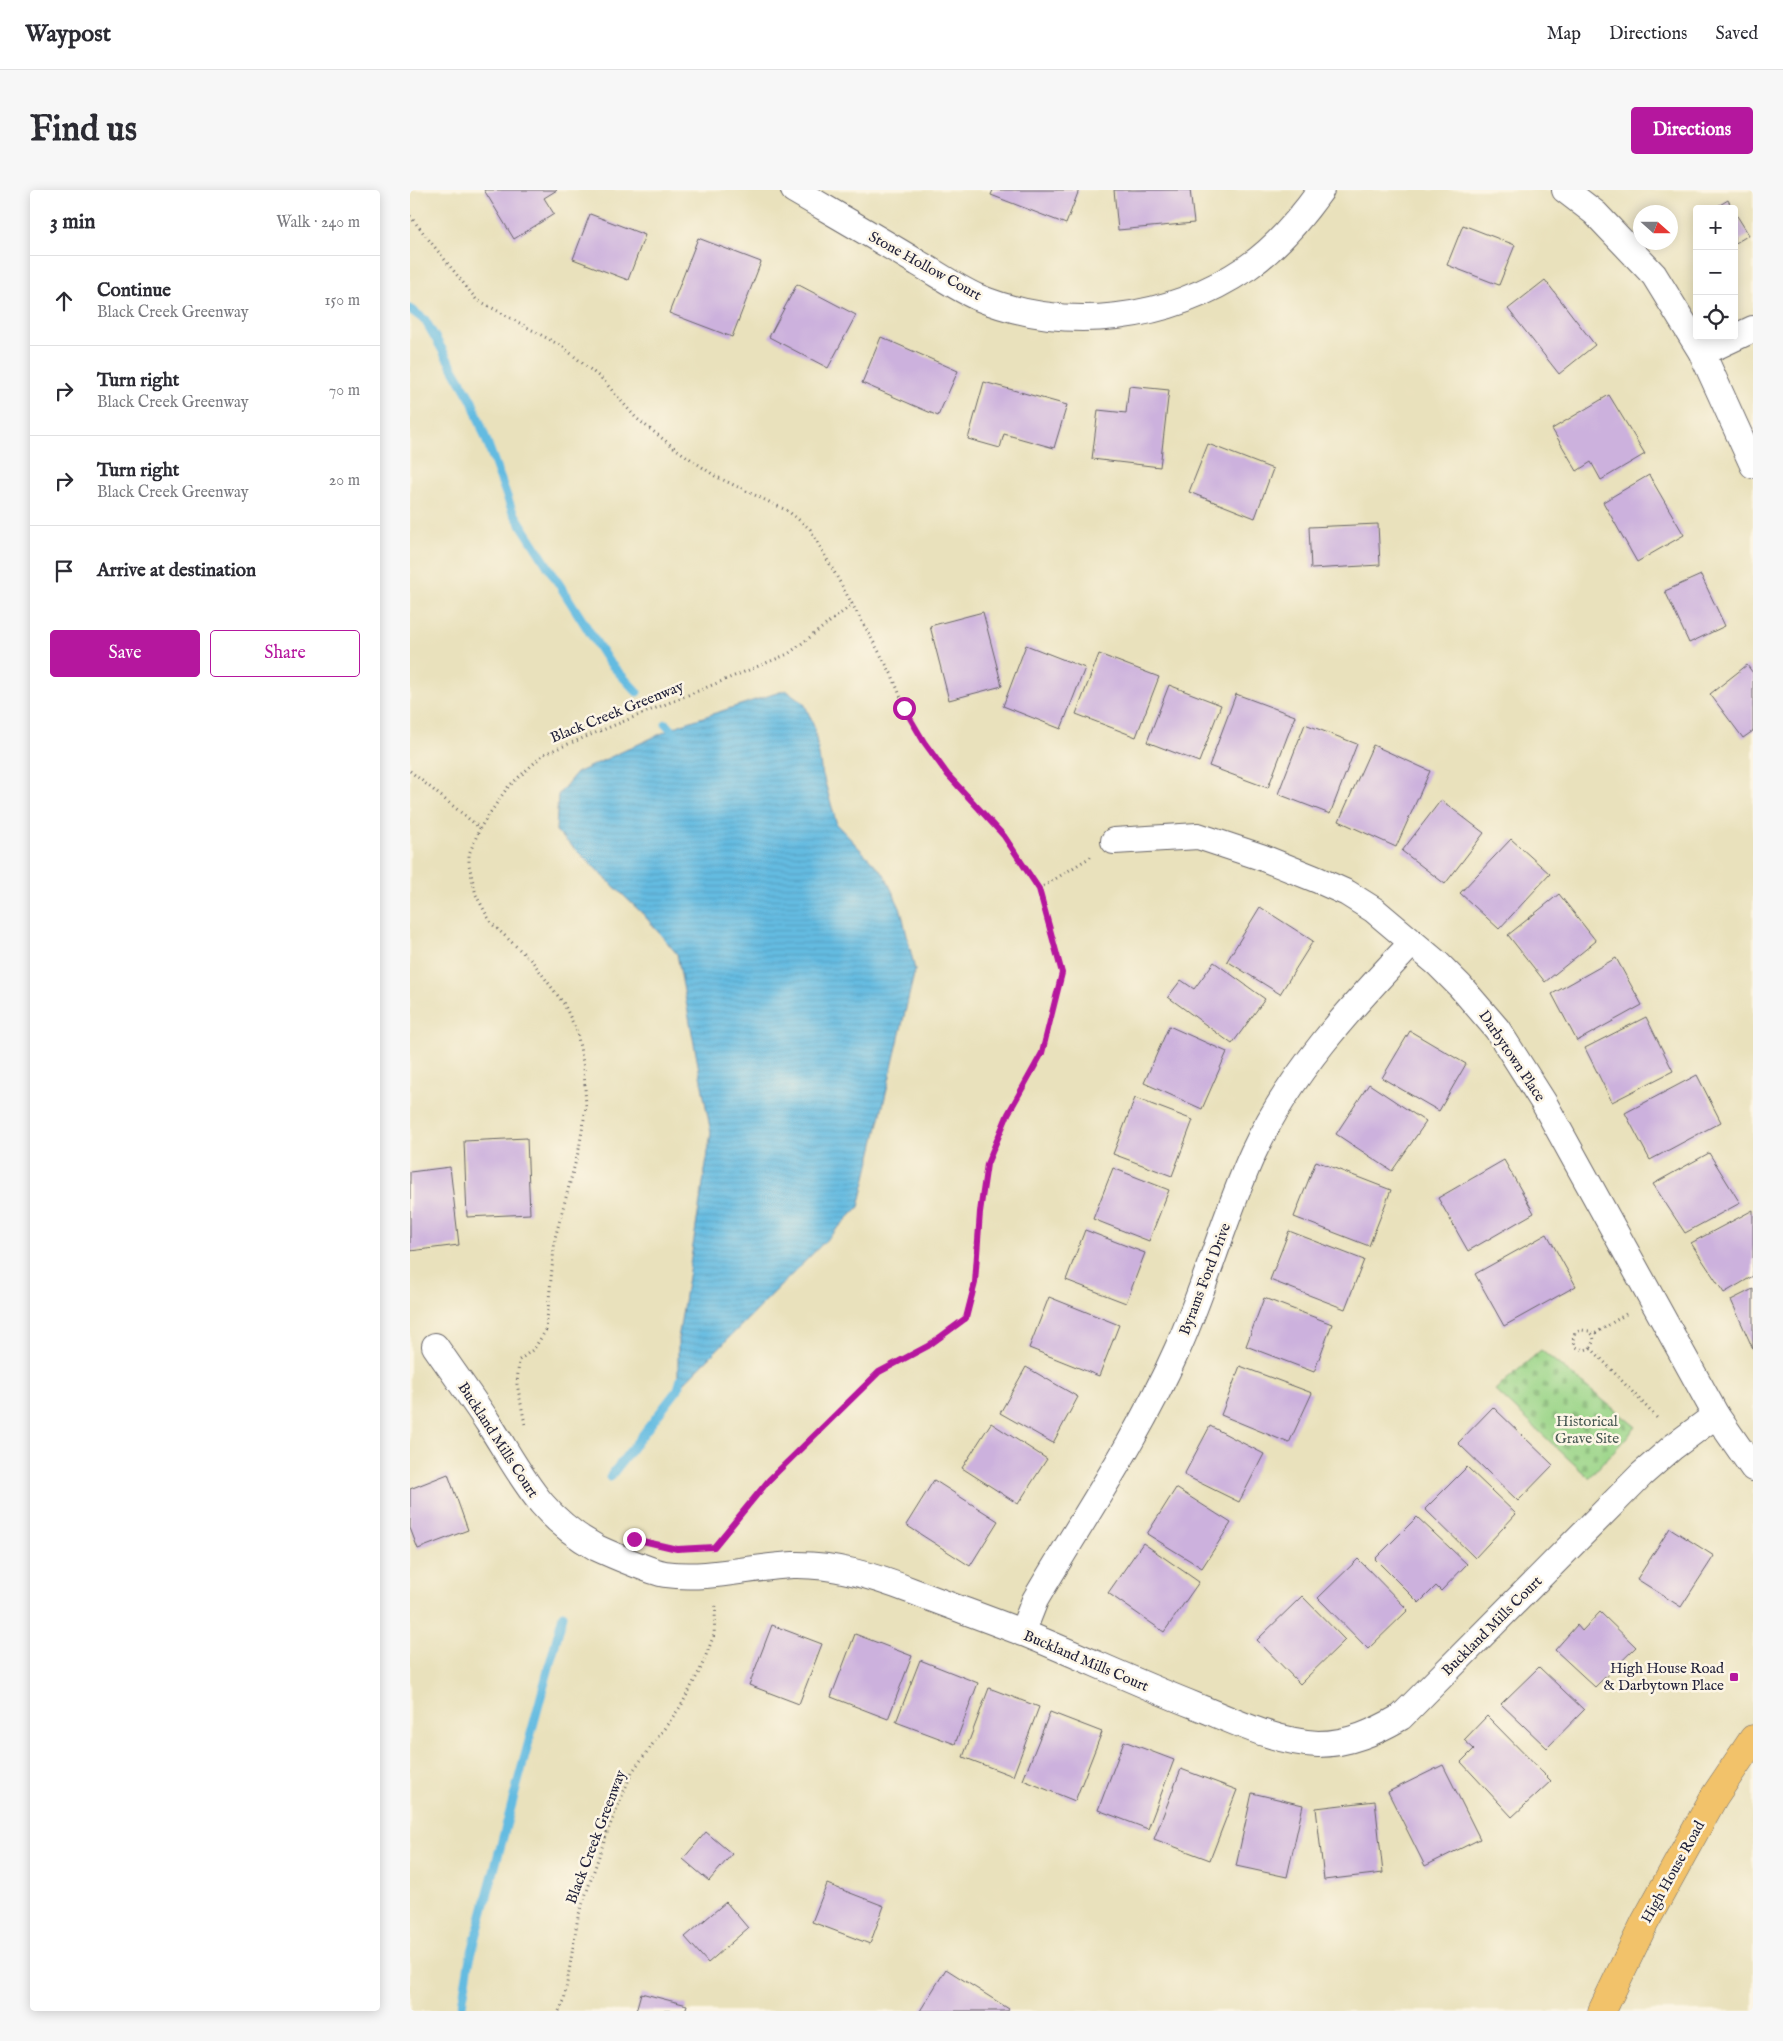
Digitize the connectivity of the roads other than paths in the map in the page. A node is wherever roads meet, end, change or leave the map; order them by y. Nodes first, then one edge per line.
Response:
1 (794, 190) edge
2 (1321, 190) edge
3 (1565, 190) edge
4 (1753, 329) edge
5 (1702, 353) junction
6 (1753, 465) edge
7 (1114, 841) road end
8 (1412, 943) junction
9 (435, 1346) dead end
10 (1716, 1415) junction
11 (1753, 1468) edge
12 (1022, 1633) junction
13 (1753, 1740) edge
14 (1602, 2011) edge

1 - 2 street, Stone Hollow Court
3 - 5 street
4 - 5 street
5 - 6 street
7 - 8 street, Darbytown Place
8 - 10 street, Darbytown Place
8 - 12 street, Byrams Ford Drive
9 - 12 street, Buckland Mills Court
10 - 11 street, Darbytown Place
10 - 12 street, Buckland Mills Court
13 - 14 main road, High House Road

